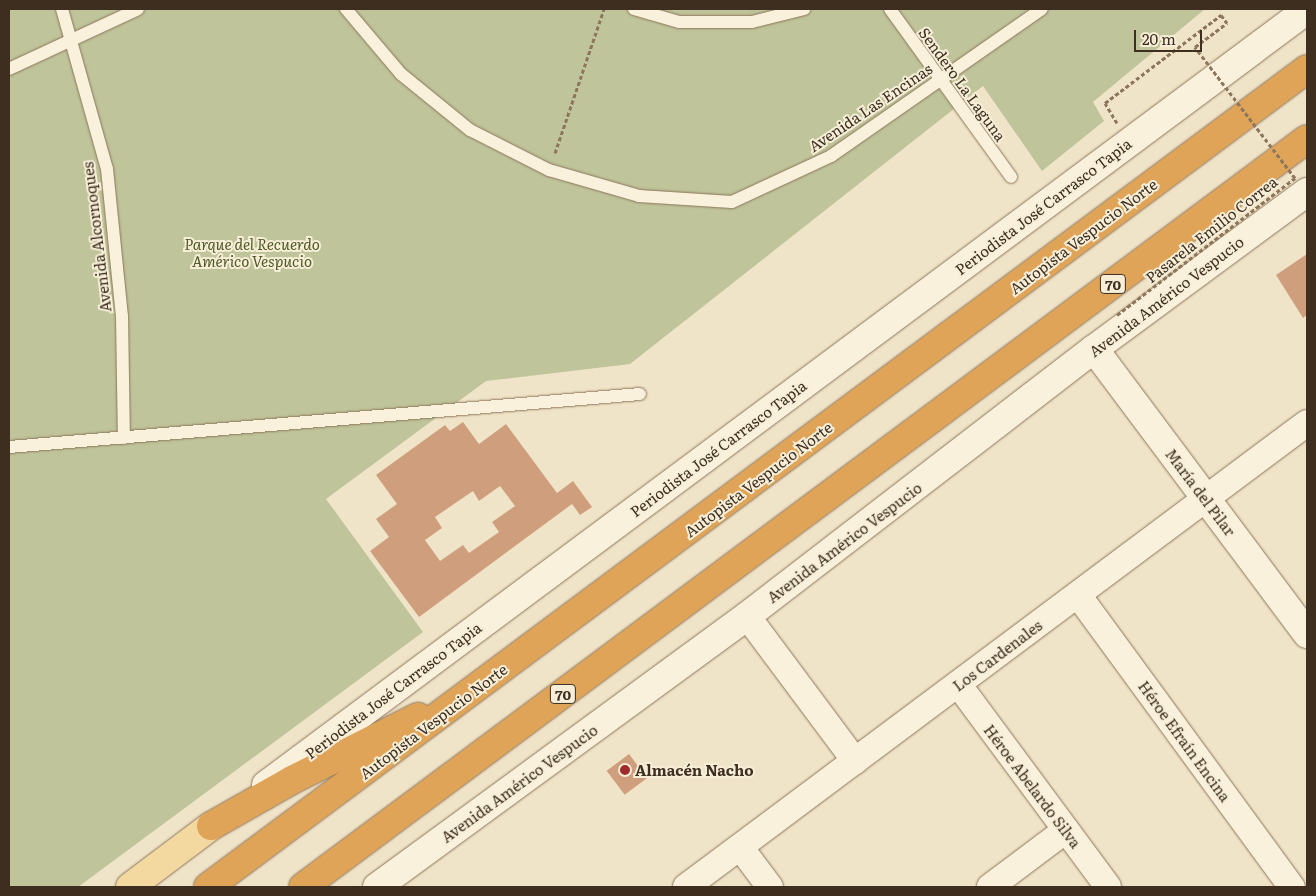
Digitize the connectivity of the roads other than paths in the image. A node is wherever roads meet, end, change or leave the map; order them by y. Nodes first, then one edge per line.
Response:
1 (62, 9) edge
2 (138, 9) edge
3 (346, 9) edge
4 (634, 9) edge
5 (804, 9) edge
6 (890, 9) edge
7 (1042, 9) edge
8 (1307, 10) edge
9 (71, 41) junction
10 (9, 69) edge
11 (1307, 69) edge
12 (941, 80) junction
13 (1307, 139) edge
14 (1011, 177) dead end
15 (1307, 192) edge
16 (1094, 349) junction
17 (640, 394) dead end
18 (1307, 423) edge
19 (124, 438) junction
20 (9, 447) edge
21 (1206, 499) junction
22 (1078, 595) junction
23 (747, 616) junction
24 (1307, 634) edge
25 (958, 684) junction
26 (480, 686) junction
27 (855, 761) junction
28 (211, 826) junction
29 (1066, 830) junction
30 (740, 847) junction
31 (130, 887) edge
32 (208, 887) edge
33 (303, 887) edge
34 (377, 887) edge
35 (686, 887) edge
36 (770, 887) edge
37 (990, 887) edge
38 (1108, 887) edge
39 (1292, 887) edge

1 - 9 lane, Avenida Alcornoques
2 - 9 lane
3 - 12 lane, Avenida Las Encinas
4 - 5 lane
6 - 12 lane, Sendero La Laguna
7 - 12 lane, Avenida Las Encinas
8 - 28 main road, Periodista José Carrasco Tapia
9 - 10 lane
9 - 19 lane, Avenida Alcornoques
11 - 26 highway, Autopista Vespucio Norte
12 - 14 lane, Sendero La Laguna
13 - 33 highway, 70
15 - 16 main road, Avenida Américo Vespucio
16 - 21 main road, María del Pilar
16 - 23 main road, Avenida Américo Vespucio
17 - 19 lane
18 - 21 street, Los Cardenales
19 - 20 lane
21 - 22 street, Los Cardenales
21 - 24 main road, María del Pilar
22 - 25 street, Los Cardenales
22 - 39 street, Héroe Efraín Encina
23 - 27 street
23 - 34 main road, Avenida Américo Vespucio
25 - 27 street, Los Cardenales
25 - 29 street, Héroe Abelardo Silva
26 - 28 highway
26 - 32 highway, Autopista Vespucio Norte
27 - 30 street, Los Cardenales
28 - 31 main road, Periodista José Carrasco Tapia
29 - 37 street
29 - 38 street, Héroe Abelardo Silva
30 - 35 street, Los Cardenales
30 - 36 street

